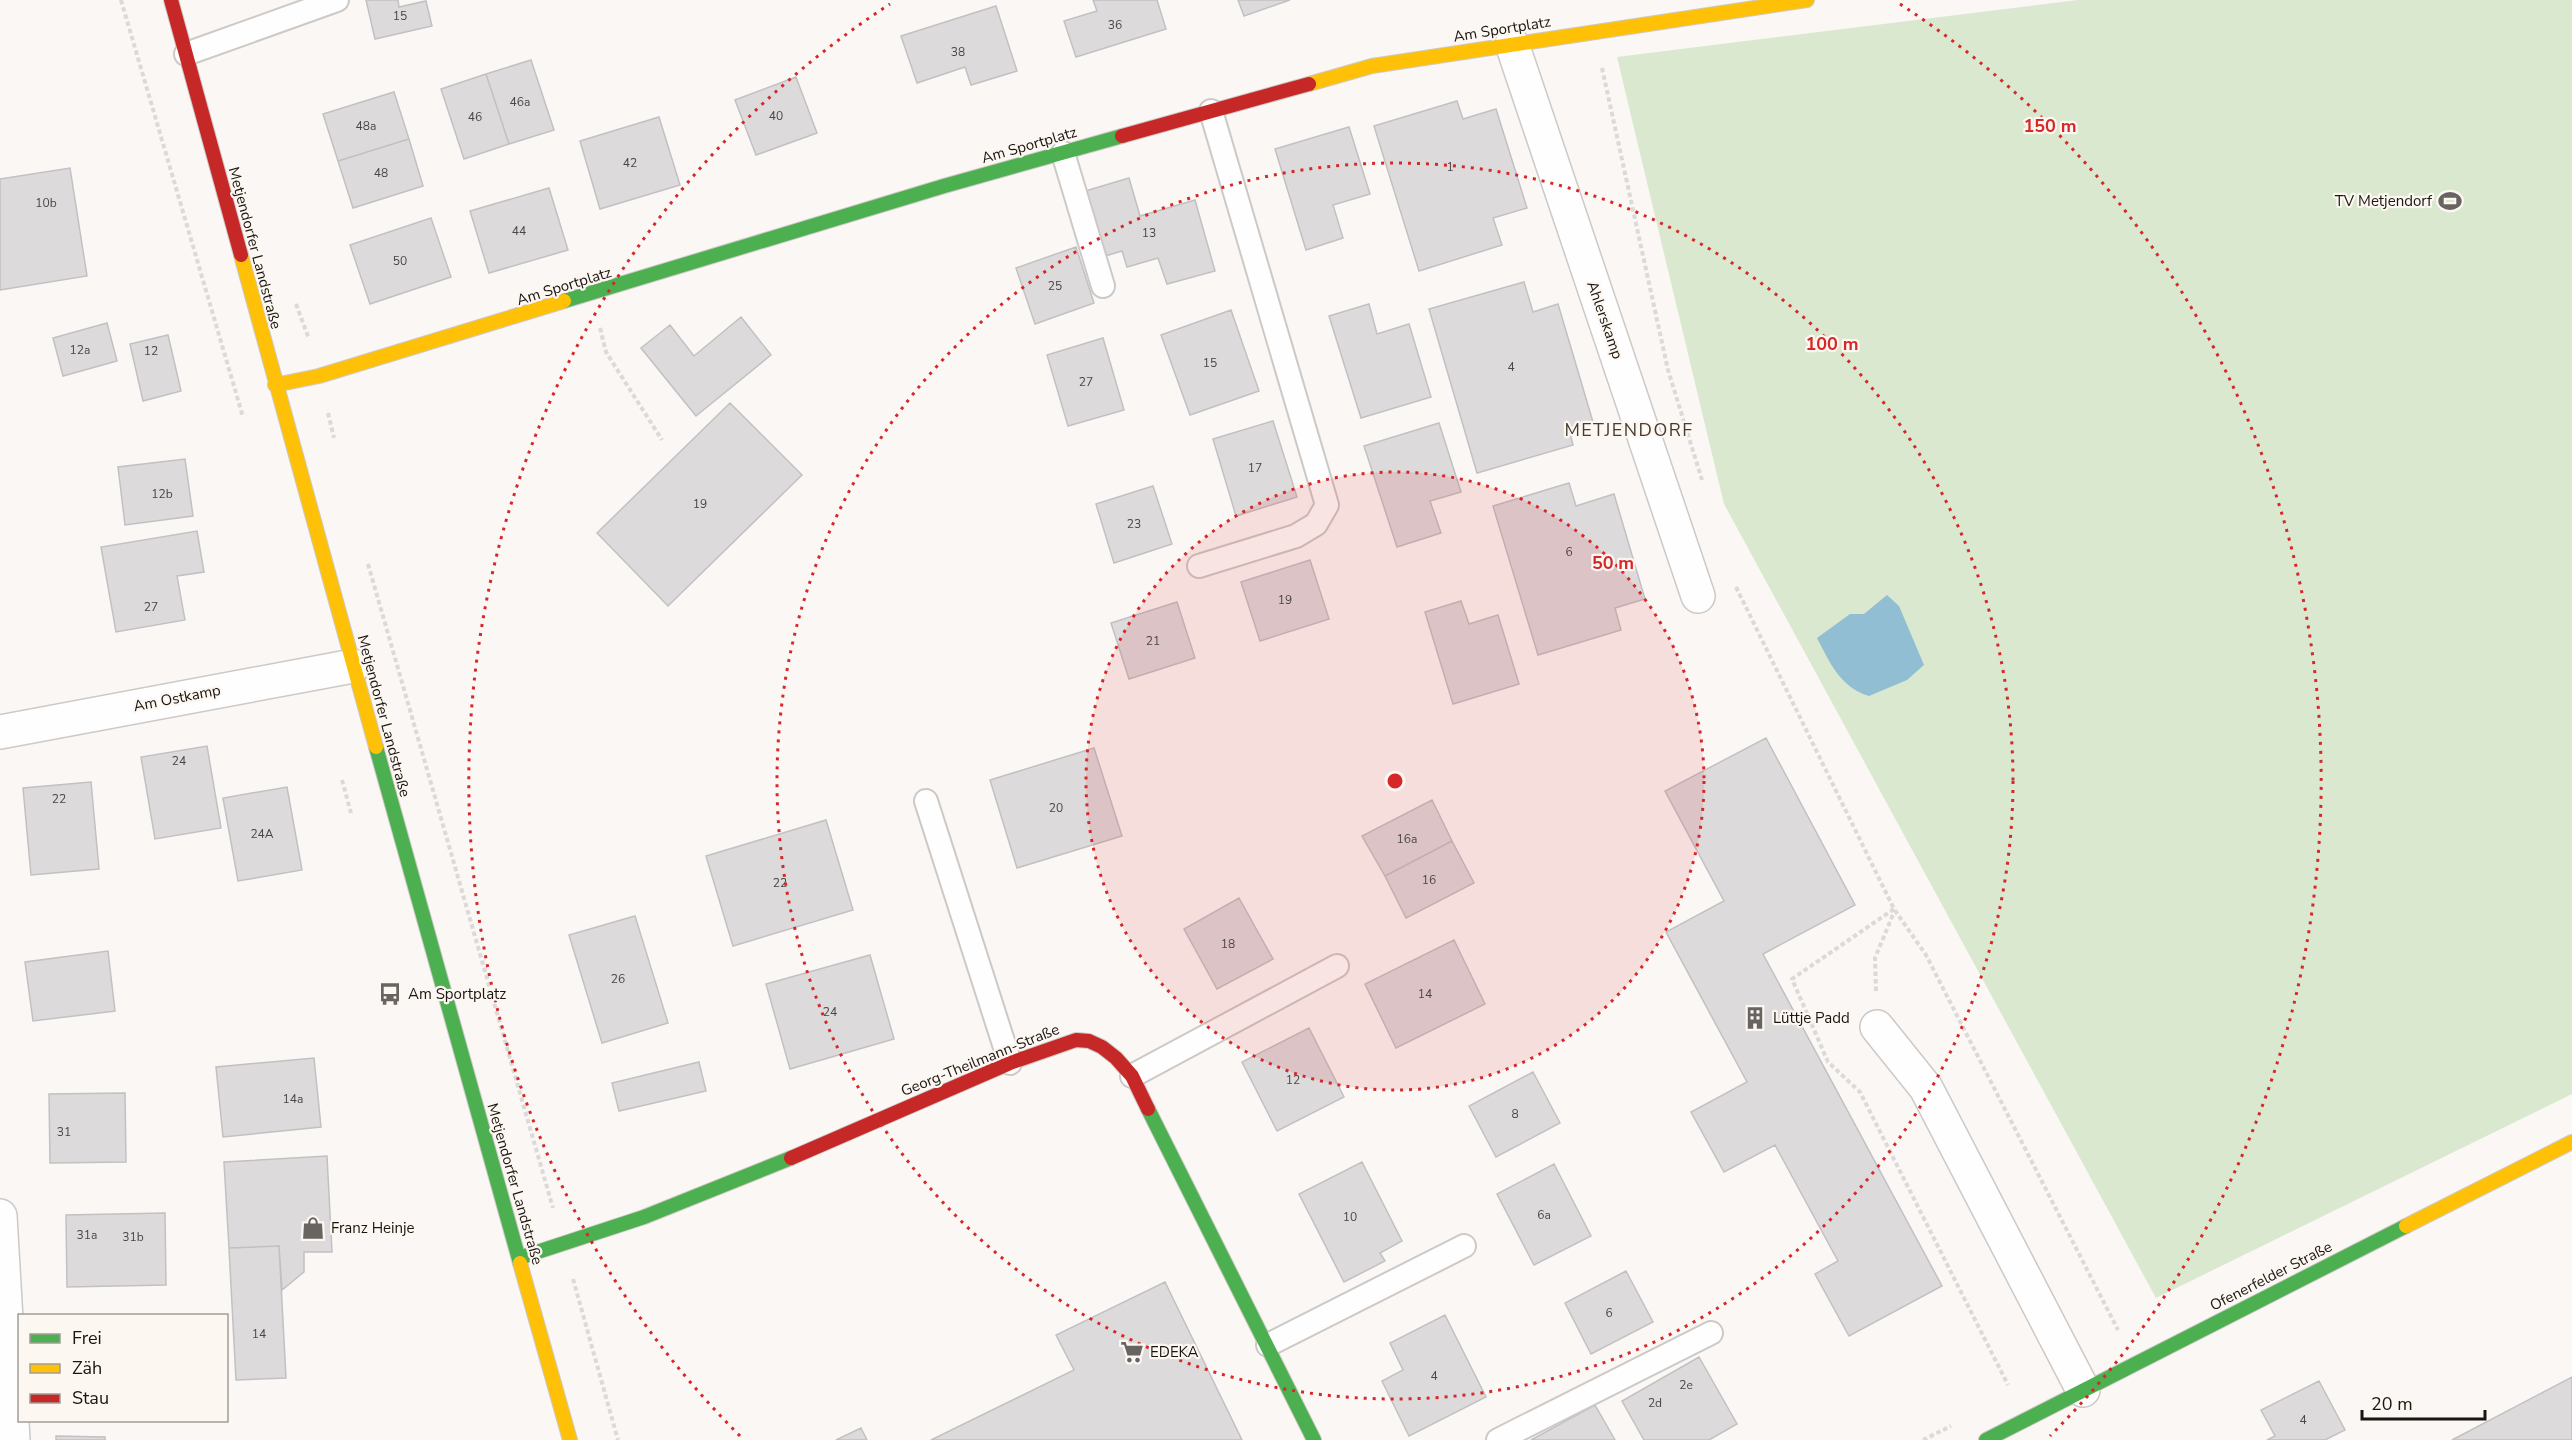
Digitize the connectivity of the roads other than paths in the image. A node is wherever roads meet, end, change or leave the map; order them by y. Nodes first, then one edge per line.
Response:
1 (171, 0) edge
2 (337, 0) edge
3 (1807, 0) edge
4 (1708, 7) edge
5 (1512, 44) junction
6 (186, 54) junction
7 (1212, 111) junction
8 (1062, 153) junction
9 (1103, 286) dead end
10 (275, 385) junction
11 (1199, 566) dead end
12 (1698, 596) dead end
13 (353, 666) junction
14 (0, 732) edge
15 (926, 801) dead end
16 (1337, 966) dead end
17 (1876, 1027) road end
18 (1010, 1063) junction
19 (1132, 1076) junction
20 (2572, 1142) edge
21 (0, 1216) edge
22 (1464, 1246) dead end
23 (519, 1258) junction
24 (1712, 1333) dead end
25 (1268, 1345) junction
26 (2083, 1390) junction
27 (13, 1440) edge
28 (570, 1440) edge
29 (1314, 1440) edge
30 (1498, 1440) edge
31 (1986, 1440) edge

1 - 6 street, Metjendorfer Landstraße
2 - 6 lane
3 - 4 street, Am Sportplatz
4 - 5 street, Am Sportplatz
5 - 7 street, Am Sportplatz
5 - 12 street, Ahlerskamp
6 - 10 street, Metjendorfer Landstraße
7 - 8 street, Am Sportplatz
7 - 11 lane
8 - 9 lane
8 - 10 street, Am Sportplatz
10 - 13 street, Metjendorfer Landstraße
13 - 14 street, Am Ostkamp
13 - 23 street, Metjendorfer Landstraße
15 - 18 lane
16 - 19 lane
17 - 26 street
18 - 19 street, Georg-Theilmann-Straße
18 - 23 street, Georg-Theilmann-Straße
19 - 25 street, Georg-Theilmann-Straße
20 - 26 street, Ofenerfelder Straße
21 - 27 street
22 - 25 lane
23 - 28 street, Metjendorfer Landstraße
24 - 30 lane
25 - 29 street, Georg-Theilmann-Straße
26 - 31 street, Ofenerfelder Straße

